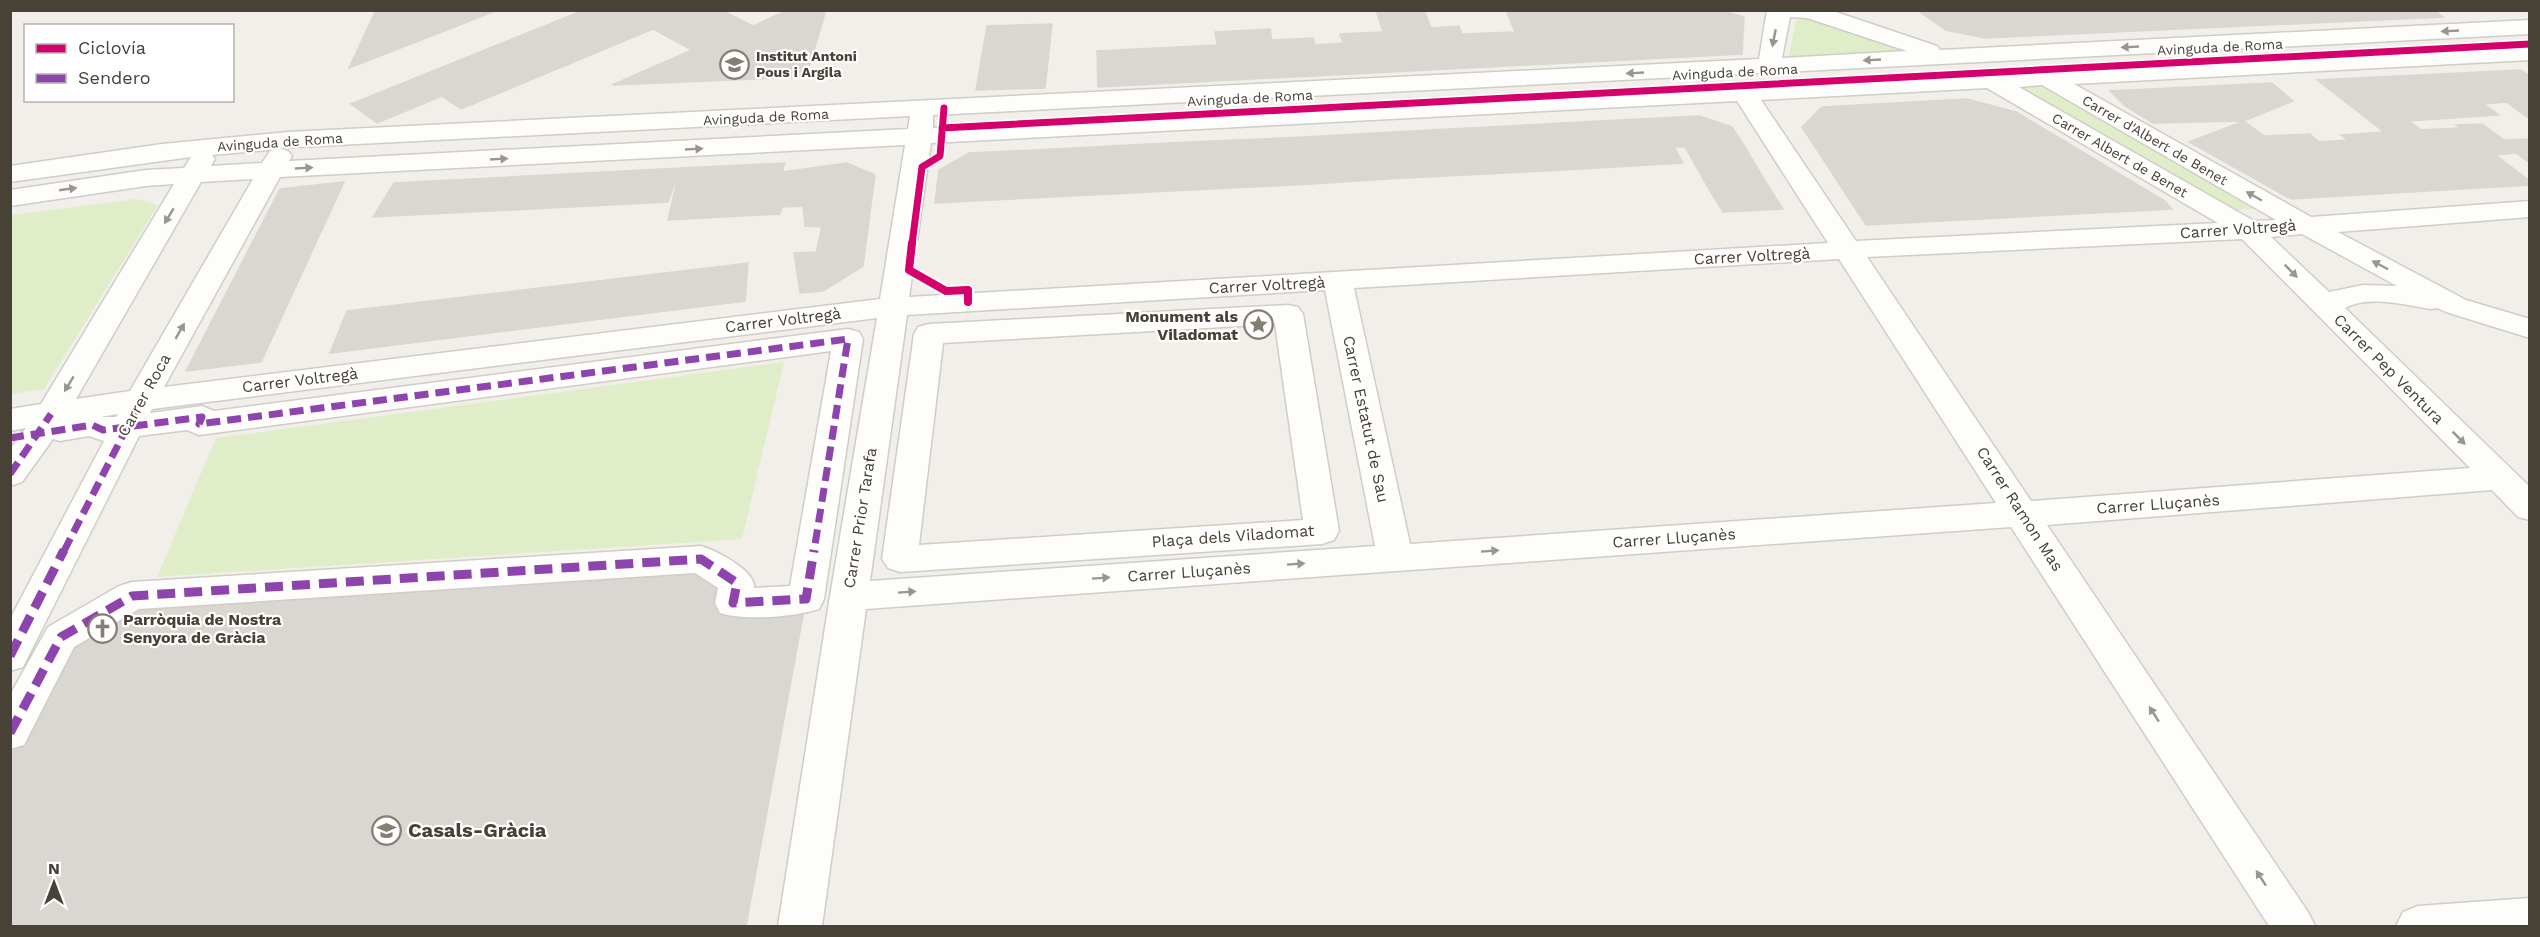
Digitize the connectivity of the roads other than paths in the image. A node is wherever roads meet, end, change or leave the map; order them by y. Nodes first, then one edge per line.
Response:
1 (2466, 10) edge
2 (1779, 11) edge
3 (1809, 11) edge
4 (2529, 27) edge
5 (2493, 29) junction
6 (2005, 54) junction
7 (2528, 54) edge
8 (1945, 56) junction
9 (1769, 66) junction
10 (2044, 77) junction
11 (1991, 80) junction
12 (1744, 93) junction
13 (921, 124) junction
14 (288, 140) junction
15 (209, 147) junction
16 (271, 170) junction
17 (10, 174) edge
18 (193, 175) junction
19 (10, 198) edge
20 (2529, 209) edge
21 (2305, 225) junction
22 (2250, 230) junction
23 (1850, 250) junction
24 (1338, 281) junction
25 (2326, 306) junction
26 (2456, 306) junction
27 (892, 307) junction
28 (2529, 329) edge
29 (929, 334) joint
30 (134, 413) junction
31 (10, 420) edge
32 (34, 428) edge
33 (10, 474) edge
34 (2499, 478) junction
35 (2529, 508) edge
36 (2023, 514) junction
37 (1395, 557) junction
38 (848, 596) junction
39 (10, 656) edge
40 (10, 733) edge
41 (2529, 918) edge
42 (800, 927) edge
43 (2293, 927) edge
44 (2418, 927) edge

1 - 5 street
2 - 3 street
2 -> 9 street
3 - 8 street
4 - 5 street, Avinguda de Roma
5 -> 6 street, Avinguda de Roma
6 - 8 street, Avinguda de Roma
6 - 10 street, Carrer d'Albert de Benet
7 - 10 street, Avinguda de Roma
8 -> 9 street, Avinguda de Roma
8 - 11 street
9 -> 13 street, Avinguda de Roma
10 - 11 street, Avinguda de Roma
21 -> 10 street, Carrer d'Albert de Benet
11 - 12 street, Avinguda de Roma
11 - 22 street, Carrer Albert de Benet
12 - 13 street, Avinguda de Roma
12 - 23 street, Carrer Ramon Mas
13 - 14 street, Avinguda de Roma
16 -> 13 street, Avinguda de Roma
13 - 27 street, Carrer Prior Tarafa
14 - 15 street, Avinguda de Roma
14 - 16 street, Carrer Roca
15 - 17 street, Avinguda de Roma
15 - 18 street
16 - 18 street, Avinguda de Roma
30 -> 16 street, Carrer Roca
19 -> 18 street, Avinguda de Roma
18 -> 32 street
20 - 21 street, Carrer Voltregà
21 - 22 street, Carrer Voltregà
26 -> 21 street
22 - 23 street, Carrer Voltregà
22 -> 25 street, Carrer Pep Ventura
23 - 24 street, Carrer Voltregà
23 - 36 street, Carrer Ramon Mas
24 - 27 street, Carrer Voltregà
24 - 37 street, Carrer Estatut de Sau
25 - 26 street
25 -> 34 street, Carrer Pep Ventura
26 - 28 street
27 - 30 street, Carrer Voltregà
27 - 38 street, Carrer Prior Tarafa
29 - 29 street, Plaça dels Viladomat
30 - 32 street
30 - 39 street, Carrer Roca
30 - 40 street
31 - 32 street
32 - 33 street
34 - 35 street, Carrer Pep Ventura
34 - 36 street, Carrer Lluçanès
37 -> 36 street, Carrer Lluçanès
43 -> 36 street, Carrer Ramon Mas
38 -> 37 street, Carrer Lluçanès
38 - 42 street, Carrer Prior Tarafa
41 - 44 street

